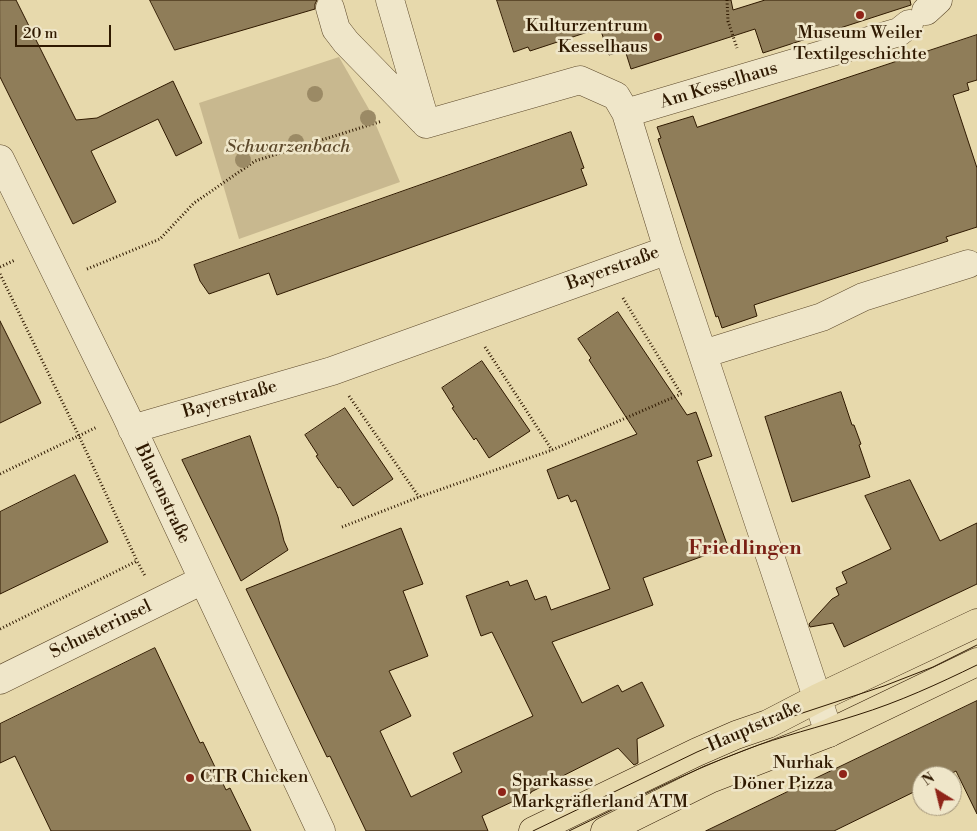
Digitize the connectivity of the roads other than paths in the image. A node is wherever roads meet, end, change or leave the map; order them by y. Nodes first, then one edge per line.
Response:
1 (390, 0) edge
2 (330, 8) dead end
3 (918, 17) edge
4 (626, 114) junction
5 (426, 124) junction
6 (0, 159) edge
7 (668, 250) junction
8 (968, 264) dead end
9 (703, 354) junction
10 (128, 421) junction
11 (202, 580) junction
12 (977, 623) edge
13 (977, 662) edge
14 (0, 680) edge
15 (818, 698) junction
16 (829, 733) junction
17 (321, 831) edge
18 (533, 831) edge
19 (605, 831) edge

1 - 5 street
2 - 5 street
3 - 4 street, Am Kesselhaus
4 - 5 street
4 - 7 street
6 - 10 street, Blauenstraße
7 - 9 street, Bayerstraße
7 - 10 street, Bayerstraße
8 - 9 street
9 - 15 street, Bayerstraße
10 - 11 street, Blauenstraße
11 - 14 street, Schusterinsel
11 - 17 street, Blauenstraße
12 - 15 main road, Hauptstraße
13 - 16 main road, Hauptstraße
15 - 16 street, Bayerstraße
15 - 18 main road, Hauptstraße
16 - 19 main road, Hauptstraße

